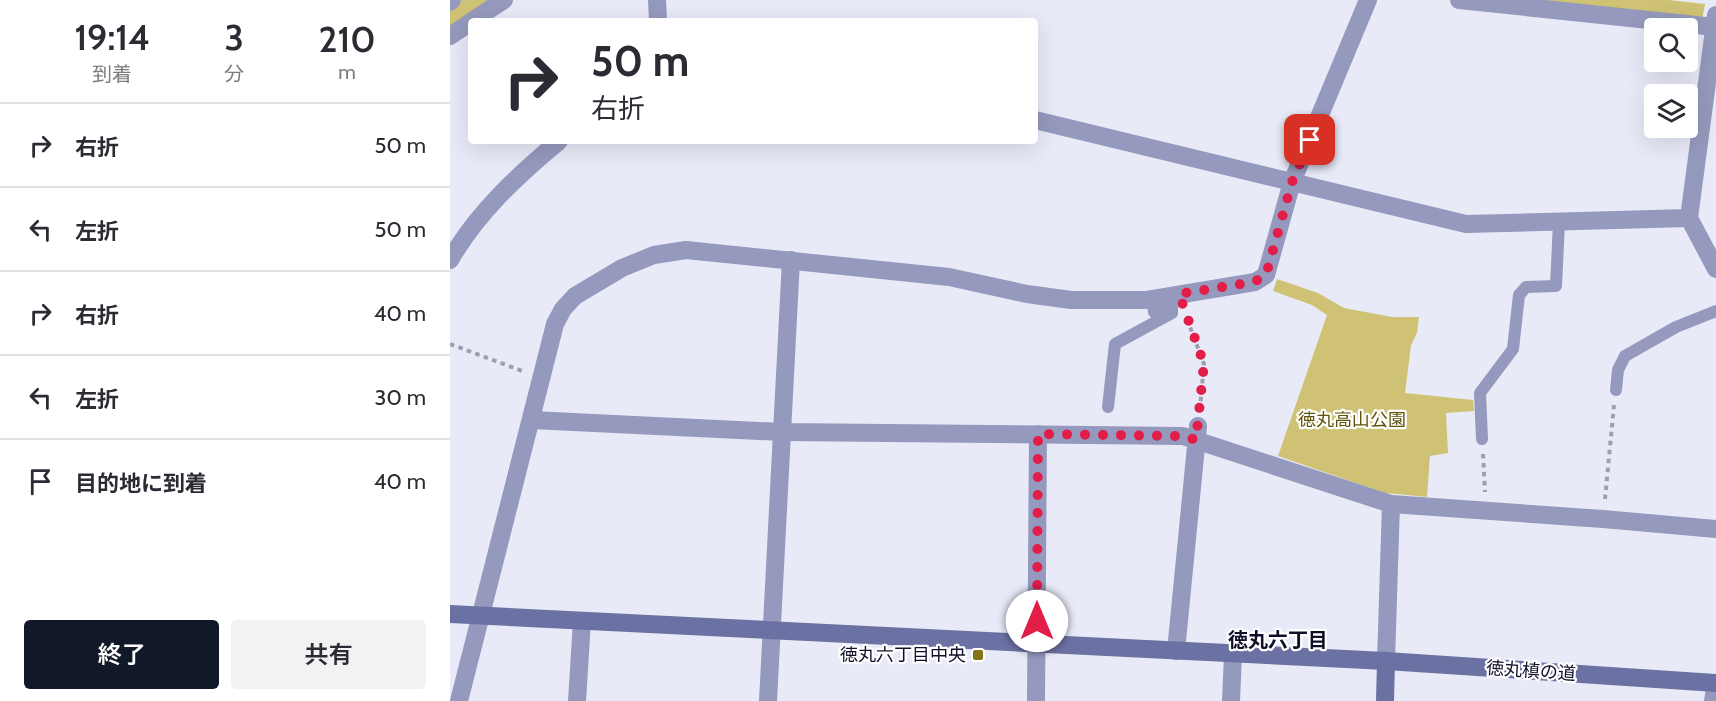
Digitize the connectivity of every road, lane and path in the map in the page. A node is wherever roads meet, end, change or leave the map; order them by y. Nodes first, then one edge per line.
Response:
1 (504, 0) edge
2 (657, 0) edge
3 (1368, 0) edge
4 (1459, 0) edge
5 (477, 18) edge
6 (658, 18) edge
7 (1715, 22) edge
8 (468, 24) edge
9 (450, 36) edge
10 (1038, 121) edge
11 (555, 144) edge
12 (1292, 182) junction
13 (1689, 218) junction
14 (1559, 222) junction
15 (450, 260) edge
16 (791, 260) junction
17 (1716, 269) edge
18 (1152, 299) junction
19 (1180, 299) junction
20 (1716, 311) edge
21 (450, 344) edge
22 (542, 379) junction
23 (1616, 390) dead end
24 (1108, 407) dead end
25 (532, 420) junction
26 (1612, 427) dead end
27 (782, 432) junction
28 (1197, 433) junction
29 (1038, 434) junction
30 (1482, 439) dead end
31 (1483, 454) dead end
32 (1606, 483) dead end
33 (1485, 485) dead end
34 (1391, 504) junction
35 (1716, 529) edge
36 (450, 614) edge
37 (480, 616) junction
38 (582, 621) junction
39 (772, 630) junction
40 (1036, 644) junction
41 (1176, 651) junction
42 (1233, 654) junction
43 (1386, 661) junction
44 (1716, 683) edge
45 (459, 701) edge
46 (577, 701) edge
47 (768, 701) edge
48 (1036, 701) edge
49 (1231, 701) edge
50 (1385, 701) edge
51 (1713, 701) edge

1 - 5 street
2 - 6 street
3 - 12 street
4 - 7 street
7 - 13 street
8 - 9 street
10 - 12 street
11 - 15 street
12 - 14 street
12 - 19 street
13 - 14 street
13 - 17 street
14 - 30 lane
16 - 18 street
16 - 22 street
16 - 27 street
18 - 19 street
18 - 24 lane
19 - 28 path
20 - 23 lane
21 - 22 path
22 - 25 street
25 - 27 street
25 - 37 street
26 - 32 path
27 - 29 street
27 - 39 street
28 - 29 street
28 - 34 street
28 - 41 street
29 - 40 street
31 - 33 path
34 - 35 street
34 - 43 street
36 - 37 street, 徳丸槙の道
37 - 38 street, 徳丸槙の道
37 - 45 street
38 - 39 street, 徳丸槙の道
38 - 46 street
39 - 40 street, 徳丸槙の道
39 - 47 street
40 - 41 street, 徳丸槙の道
40 - 48 street
41 - 42 street, 徳丸槙の道
42 - 43 street, 徳丸槙の道
42 - 49 street
43 - 44 street, 徳丸槙の道
43 - 50 street
44 - 51 street

